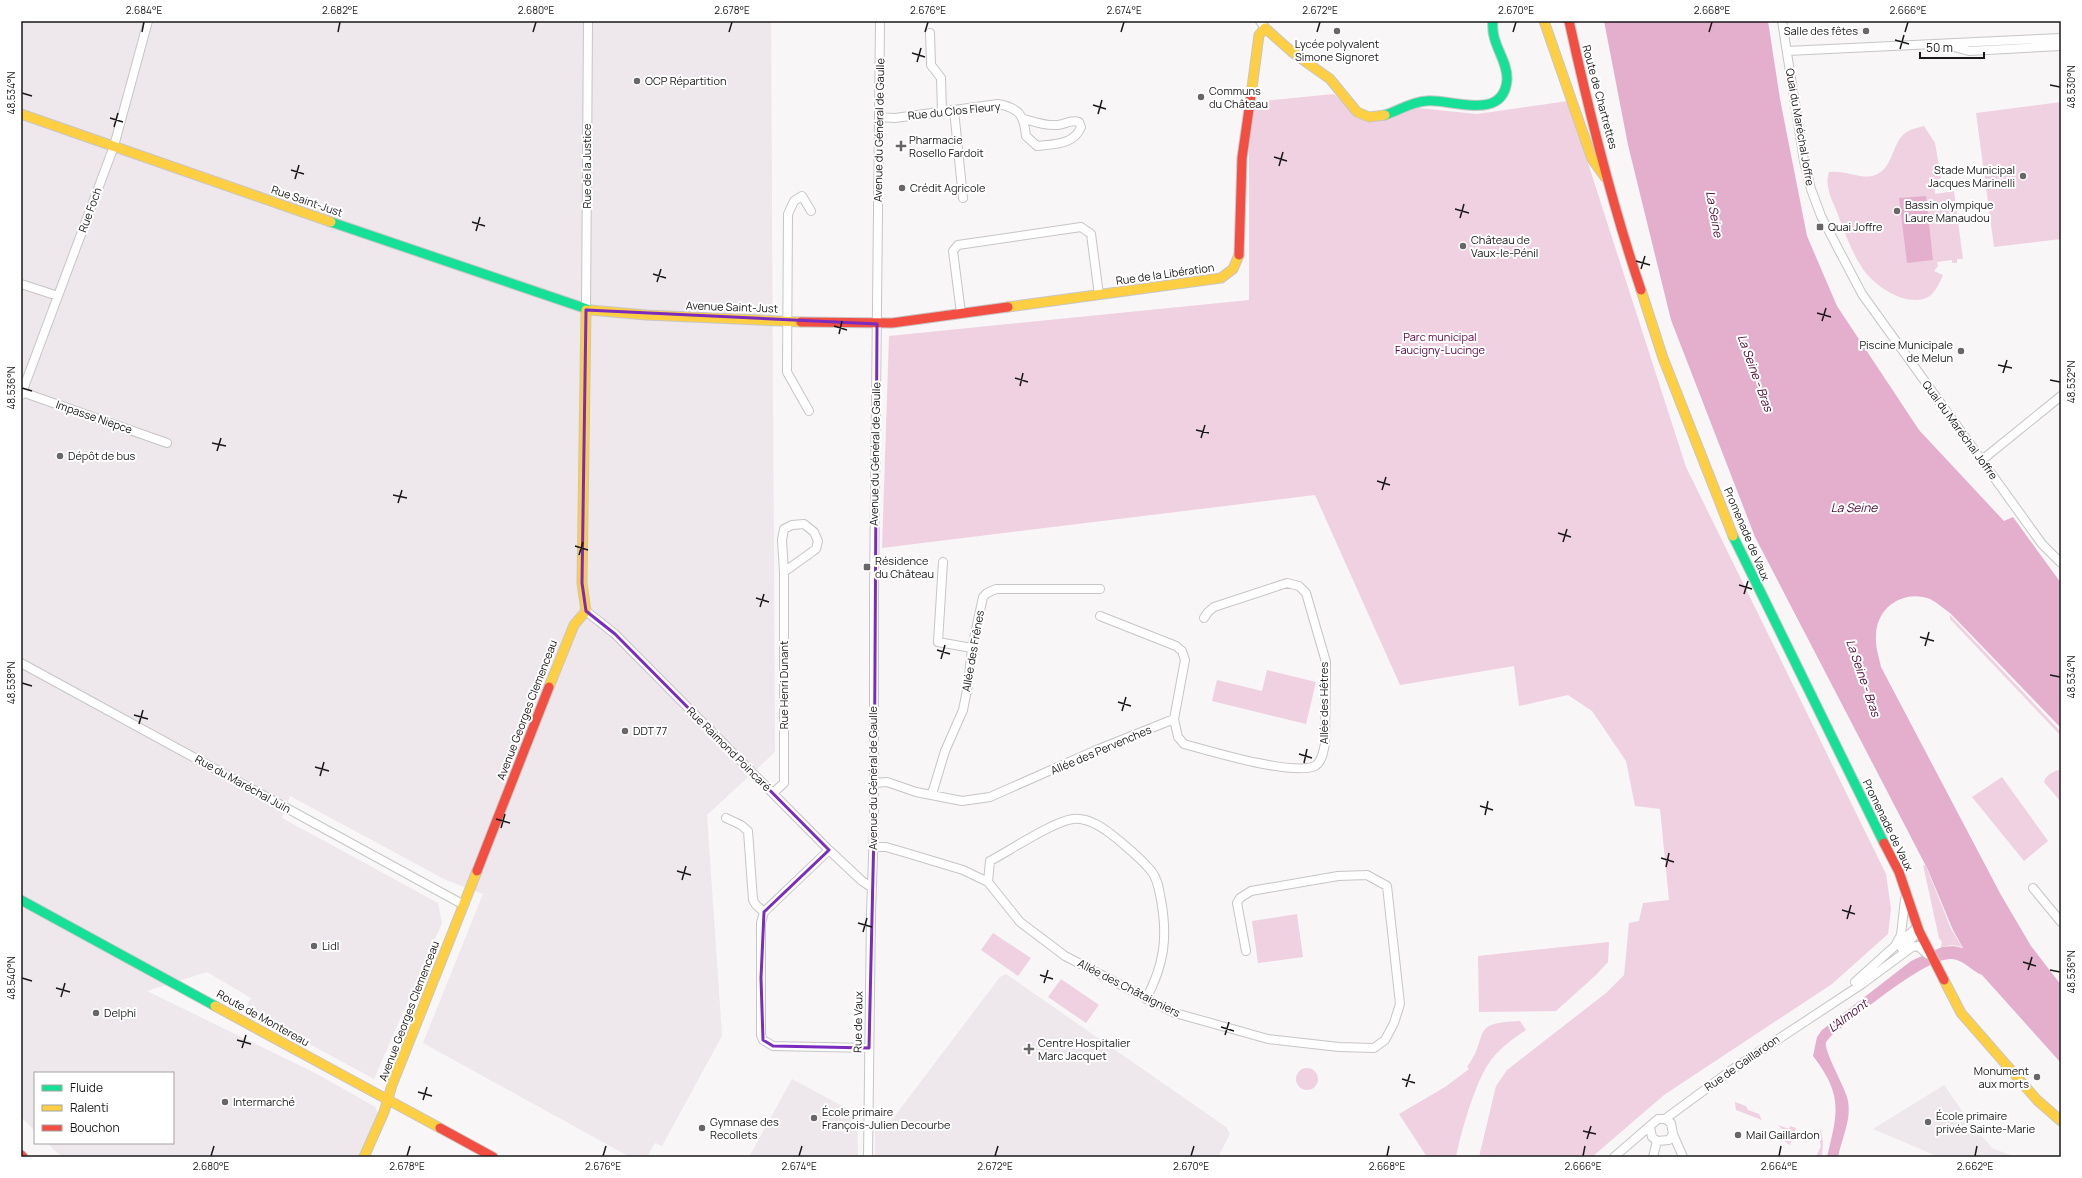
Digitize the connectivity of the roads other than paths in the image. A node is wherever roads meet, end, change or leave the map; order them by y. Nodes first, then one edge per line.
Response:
1 (148, 21) edge
2 (588, 21) edge
3 (880, 21) edge
4 (1494, 21) edge
5 (1544, 21) edge
6 (1569, 21) edge
7 (1782, 21) edge
8 (1262, 24) edge
9 (930, 33) dead end
10 (2061, 38) edge
11 (1935, 43) junction
12 (2061, 46) edge
13 (1787, 51) junction
14 (954, 110) junction
15 (942, 111) junction
16 (21, 114) edge
17 (879, 117) junction
18 (1024, 119) junction
19 (114, 146) junction
20 (1606, 179) junction
21 (963, 198) dead end
22 (811, 211) dead end
23 (21, 284) edge
24 (1099, 295) junction
25 (58, 296) junction
26 (586, 310) junction
27 (961, 314) junction
28 (787, 321) junction
29 (877, 324) junction
30 (22, 394) edge
31 (2061, 396) edge
32 (809, 411) dead end
33 (167, 443) dead end
34 (1982, 460) junction
35 (943, 562) dead end
36 (2061, 563) edge
37 (784, 572) junction
38 (1100, 589) dead end
39 (586, 611) junction
40 (1100, 616) dead end
41 (1204, 618) dead end
42 (972, 648) junction
43 (21, 663) edge
44 (1174, 719) junction
45 (874, 783) junction
46 (773, 793) junction
47 (932, 794) junction
48 (726, 818) dead end
49 (873, 847) junction
50 (829, 850) junction
51 (988, 882) junction
52 (1904, 886) junction
53 (871, 887) junction
54 (2033, 888) dead end
55 (21, 900) edge
56 (464, 905) junction
57 (764, 912) junction
58 (2061, 922) edge
59 (1919, 931) junction
60 (1895, 946) junction
61 (1925, 946) junction
62 (1246, 951) dead end
63 (1862, 984) junction
64 (1146, 999) junction
65 (1820, 1010) junction
66 (869, 1048) junction
67 (389, 1102) junction
68 (1665, 1119) junction
69 (2058, 1119) edge
70 (1650, 1127) junction
71 (2061, 1128) edge
72 (1673, 1134) junction
73 (1657, 1141) junction
74 (364, 1157) edge
75 (493, 1157) edge
76 (868, 1157) edge
77 (1614, 1157) edge
78 (1653, 1157) edge
79 (1682, 1157) edge

1 - 19 street, Rue Foch
2 - 26 street, Rue de la Justice
3 - 17 street, Avenue du Général de Gaulle
4 - 8 street
5 - 20 street
6 - 20 street, Route de Chartrettes
7 - 13 street, Quai du Maréchal Joffre
8 - 24 street, Rue de la Libération
9 - 15 street
10 - 11 street
11 - 12 street
11 - 13 street
13 - 34 street, Quai du Maréchal Joffre
14 - 15 street, Rue du Clos Fleury
14 - 18 street, Rue du Clos Fleury
14 - 21 street
15 - 17 street, Rue du Clos Fleury
16 - 19 street, Rue Saint-Just
17 - 29 street, Avenue du Général de Gaulle
18 - 18 street, Rue du Clos Fleury
19 - 25 street, Rue Foch
19 - 26 street, Rue Saint-Just
20 - 52 street, Promenade de Vaux
22 - 28 street
23 - 25 street
24 - 27 street, Rue de la Libération
24 - 27 street
25 - 30 street, Rue Foch
26 - 28 street, Avenue Saint-Just
26 - 39 street
27 - 29 street, Rue de la Libération
28 - 29 street, Avenue Saint-Just
28 - 32 street
29 - 45 street, Avenue du Général de Gaulle
30 - 33 street, Impasse Niepce
31 - 34 street
34 - 36 street, Quai du Maréchal Joffre
35 - 42 street
37 - 37 street, Rue Henri Dunant
37 - 46 street, Rue Henri Dunant
38 - 42 street, Allée des Frênes
39 - 46 street, Rue Raimond Poincaré
39 - 56 street, Avenue Georges Clemenceau
40 - 44 street
41 - 44 street, Allée des Hêtres
42 - 47 street, Allée des Frênes
43 - 56 street, Rue du Maréchal Juin
44 - 47 street, Allée des Pervenches
45 - 47 street, Allée des Pervenches
45 - 49 street, Avenue du Général de Gaulle
46 - 50 street, Rue Raimond Poincaré
48 - 57 street
49 - 51 street, Allée des Châtaigniers
49 - 53 street, Avenue du Général de Gaulle
50 - 53 street, Rue Raimond Poincaré
50 - 57 street
51 - 64 street, Allée des Châtaigniers
51 - 64 street
52 - 59 street
52 - 60 street, Rue de Gaillardon
53 - 66 street, Rue de Vaux
54 - 58 street
55 - 67 street, Route de Montereau
56 - 67 street, Avenue Georges Clemenceau
57 - 66 street
59 - 60 street
59 - 61 street
59 - 63 street, Rue de Gaillardon
60 - 65 street, Rue de Gaillardon
61 - 63 street, Rue de Gaillardon
61 - 69 street
62 - 64 street, Allée des Châtaigniers
63 - 65 street, Rue de Gaillardon
65 - 68 street, Rue de Gaillardon
66 - 76 street, Rue de Vaux
67 - 74 street, Avenue Georges Clemenceau
67 - 75 street, Route de Montereau
68 - 70 street
68 - 72 street
69 - 71 street
70 - 73 street
70 - 77 street
72 - 73 street
72 - 79 street
73 - 78 street

